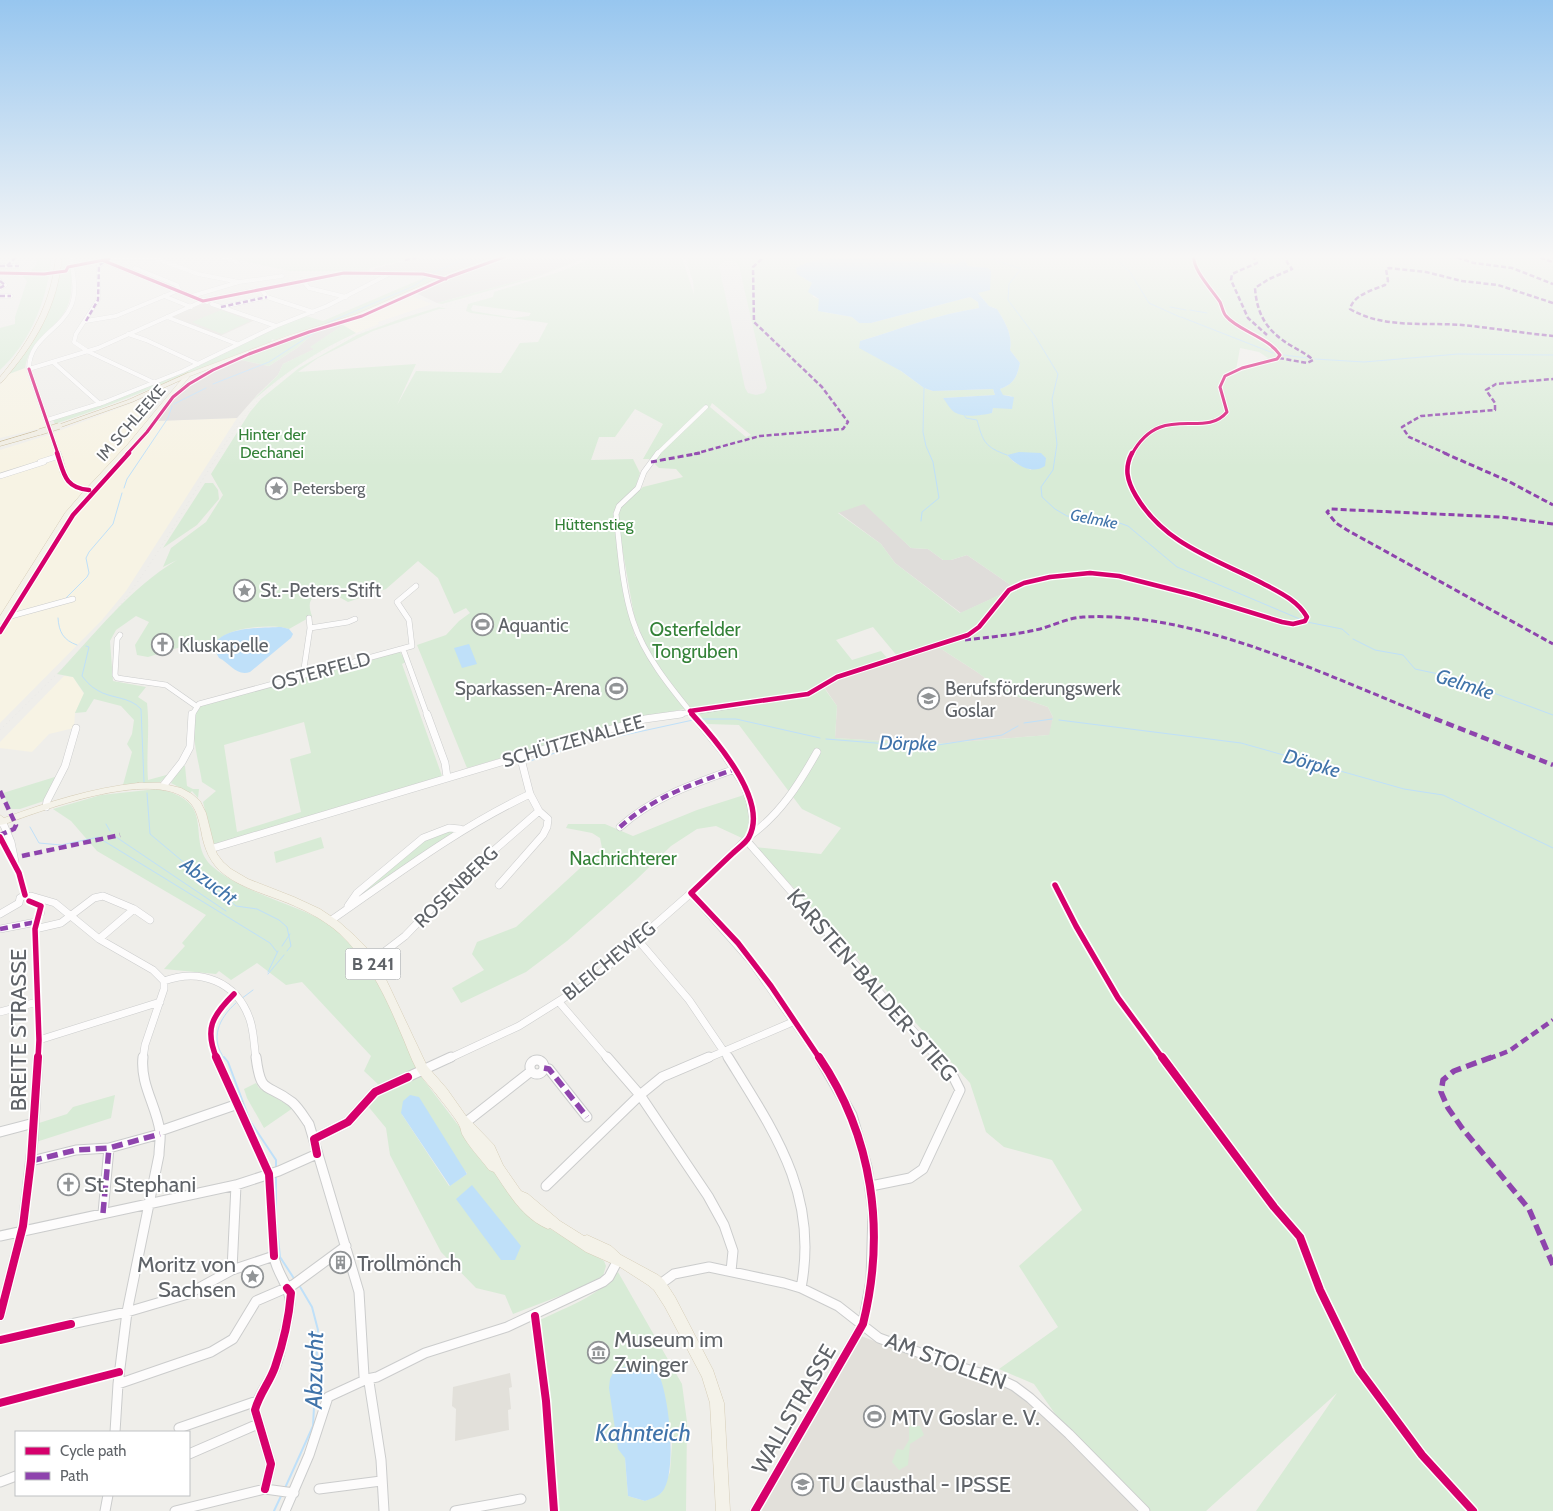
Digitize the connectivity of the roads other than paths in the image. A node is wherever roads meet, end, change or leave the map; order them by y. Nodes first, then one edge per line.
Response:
1 (34, 326) edge
2 (38, 326) edge
3 (56, 326) edge
4 (83, 326) edge
5 (147, 326) edge
6 (189, 326) edge
7 (276, 326) edge
8 (326, 326) edge
9 (128, 334) junction
10 (237, 344) junction
11 (87, 352) junction
12 (53, 362) junction
13 (220, 362) junction
14 (198, 364) junction
15 (29, 369) junction
16 (188, 375) junction
17 (0, 376) edge
18 (0, 381) edge
19 (158, 385) junction
20 (174, 391) junction
21 (100, 404) junction
22 (706, 407) dead end
23 (47, 420) junction
24 (40, 432) junction
25 (0, 440) edge
26 (0, 444) edge
27 (59, 457) junction
28 (651, 462) joint
29 (0, 476) edge
30 (89, 489) junction
31 (416, 586) dead end
32 (73, 599) dead end
33 (309, 618) dead end
34 (355, 619) dead end
35 (1, 620) edge
36 (310, 628) junction
37 (120, 635) dead end
38 (937, 645) dead end
39 (403, 649) junction
40 (303, 675) junction
41 (196, 706) junction
42 (690, 711) junction
43 (76, 728) dead end
44 (816, 752) dead end
45 (520, 755) junction
46 (735, 769) junction
47 (447, 777) junction
48 (166, 787) junction
49 (530, 794) junction
50 (46, 807) junction
51 (540, 811) junction
52 (1, 822) edge
53 (620, 827) dead end
54 (460, 830) junction
55 (0, 837) edge
56 (749, 838) junction
57 (210, 850) junction
58 (16, 866) junction
59 (499, 885) dead end
60 (691, 893) junction
61 (28, 897) junction
62 (134, 909) junction
63 (346, 910) junction
64 (41, 912) dead end
65 (0, 914) edge
66 (70, 916) junction
67 (150, 920) dead end
68 (330, 921) junction
69 (36, 924) junction
70 (0, 929) edge
71 (99, 939) junction
72 (638, 940) junction
73 (371, 962) junction
74 (164, 982) junction
75 (37, 1002) junction
76 (160, 1002) junction
77 (559, 1002) junction
78 (0, 1012) edge
79 (795, 1021) junction
80 (39, 1040) junction
81 (725, 1050) junction
82 (425, 1069) junction
83 (440, 1090) joint
84 (640, 1096) junction
85 (238, 1104) dead end
86 (587, 1117) dead end
87 (34, 1123) junction
88 (465, 1124) junction
89 (0, 1132) edge
90 (160, 1133) junction
91 (314, 1139) junction
92 (109, 1148) junction
93 (317, 1154) junction
94 (31, 1161) junction
95 (236, 1185) junction
96 (546, 1186) dead end
97 (871, 1186) junction
98 (151, 1203) junction
99 (103, 1212) junction
100 (22, 1230) junction
101 (0, 1236) edge
102 (346, 1246) junction
103 (618, 1260) junction
104 (232, 1270) junction
105 (731, 1271) junction
106 (293, 1285) junction
107 (659, 1285) junction
108 (801, 1288) junction
109 (128, 1312) junction
110 (0, 1316) edge
111 (71, 1324) dead end
112 (863, 1324) junction
113 (367, 1379) junction
114 (118, 1384) junction
115 (257, 1401) junction
116 (258, 1424) junction
117 (179, 1428) dead end
118 (115, 1431) edge
119 (190, 1454) edge
120 (15, 1476) edge
121 (381, 1481) junction
122 (0, 1482) edge
123 (265, 1489) junction
124 (319, 1489) dead end
125 (279, 1490) joint
126 (294, 1493) junction
127 (108, 1496) edge
128 (521, 1499) dead end
129 (105, 1511) edge
130 (175, 1511) edge
131 (284, 1511) edge
132 (384, 1511) edge
133 (454, 1511) edge
134 (723, 1511) edge
135 (754, 1511) edge
136 (1145, 1511) edge

1 - 17 highway
2 - 18 highway
3 - 15 street
4 - 11 street
5 - 9 street
6 - 10 street
7 - 10 street
8 - 13 main road, IM SCHLEEKE
9 - 11 street
9 - 14 street
10 - 14 street
11 - 12 street
11 - 19 street
12 - 15 street
12 - 21 street
13 - 16 main road, IM SCHLEEKE
13 - 20 main road, IM SCHLEEKE
14 - 19 street
15 - 23 street
16 - 19 highway
16 - 20 main road, IM SCHLEEKE
19 - 20 highway
19 - 21 street
19 - 24 highway, bridge
20 - 30 main road, IM SCHLEEKE
21 - 23 street
22 - 28 street
23 - 27 street
24 - 25 highway
24 - 26 highway
27 - 29 street
27 - 30 main road
28 - 42 street
30 - 35 main road, IM SCHLEEKE
31 - 39 street
32 - 35 street
33 - 36 street
34 - 36 street
36 - 40 street
37 - 41 street
38 - 42 street, SCHÜTZENALLEE
39 - 40 street, OSTERFELD
39 - 47 street
40 - 41 street, OSTERFELD
41 - 48 street
42 - 45 street, SCHÜTZENALLEE
42 - 46 street
43 - 50 street
44 - 56 street, BLEICHEWEG
45 - 47 street, SCHÜTZENALLEE
45 - 49 street, ROSENBERG
46 - 53 street
46 - 56 street
47 - 57 street, SCHÜTZENALLEE
48 - 50 main road
48 - 57 main road, B 241
49 - 51 street, ROSENBERG
49 - 54 street
50 - 52 main road
51 - 59 street, ROSENBERG
51 - 73 street, ROSENBERG
52 - 58 street
54 - 63 street
54 - 63 street
55 - 58 street
56 - 60 street, BLEICHEWEG
56 - 97 street, KARSTEN-BALDER-STIEG
57 - 68 main road, B 241
58 - 61 street
60 - 72 street, BLEICHEWEG
60 - 79 street, WALLSTRASSE
61 - 64 street
61 - 65 street
61 - 66 street
62 - 66 street
62 - 67 street
62 - 71 street
63 - 68 street
66 - 69 street
66 - 71 street
68 - 73 main road, B 241
69 - 70 street
69 - 75 street, BREITE STRASSE
71 - 74 street
72 - 77 street, BLEICHEWEG
72 - 81 street
73 - 82 main road, B 241
74 - 76 street
74 - 91 street
75 - 78 street
75 - 80 street, BREITE STRASSE
76 - 80 street
76 - 90 street
77 - 82 street, BLEICHEWEG
77 - 84 street
79 - 81 street
79 - 97 street, WALLSTRASSE
80 - 87 street, BREITE STRASSE
81 - 84 street
81 - 108 street
82 - 83 main road, B 241
82 - 91 street, BLEICHEWEG
83 - 88 main road, B 241
84 - 96 street
84 - 105 street
85 - 90 street
86 - 88 street
87 - 89 street
87 - 94 street, BREITE STRASSE
88 - 103 main road, B 241
90 - 92 street
90 - 98 street
91 - 93 street
92 - 94 street
92 - 99 street
93 - 95 street
93 - 102 street
94 - 100 street, BREITE STRASSE
95 - 98 street
95 - 104 street
97 - 112 street, WALLSTRASSE
98 - 99 street
98 - 109 street
99 - 100 street
100 - 101 street
100 - 110 street, BREITE STRASSE
102 - 106 street
102 - 113 street
103 - 107 main road, B 241
103 - 113 street
104 - 106 street
104 - 109 street
105 - 107 street, AM STOLLEN
105 - 108 street, AM STOLLEN
106 - 114 street
106 - 115 street
107 - 134 main road, B 241
108 - 112 street, AM STOLLEN
109 - 111 street
109 - 114 street
112 - 135 street, WALLSTRASSE
112 - 136 street, AM STOLLEN
113 - 121 street
113 - 126 street
114 - 118 street
115 - 116 street
115 - 117 street
116 - 119 street
116 - 123 street
120 - 122 street
121 - 124 street
121 - 132 street
123 - 125 street
123 - 130 street
125 - 126 street
126 - 131 street
127 - 129 street
128 - 133 street

